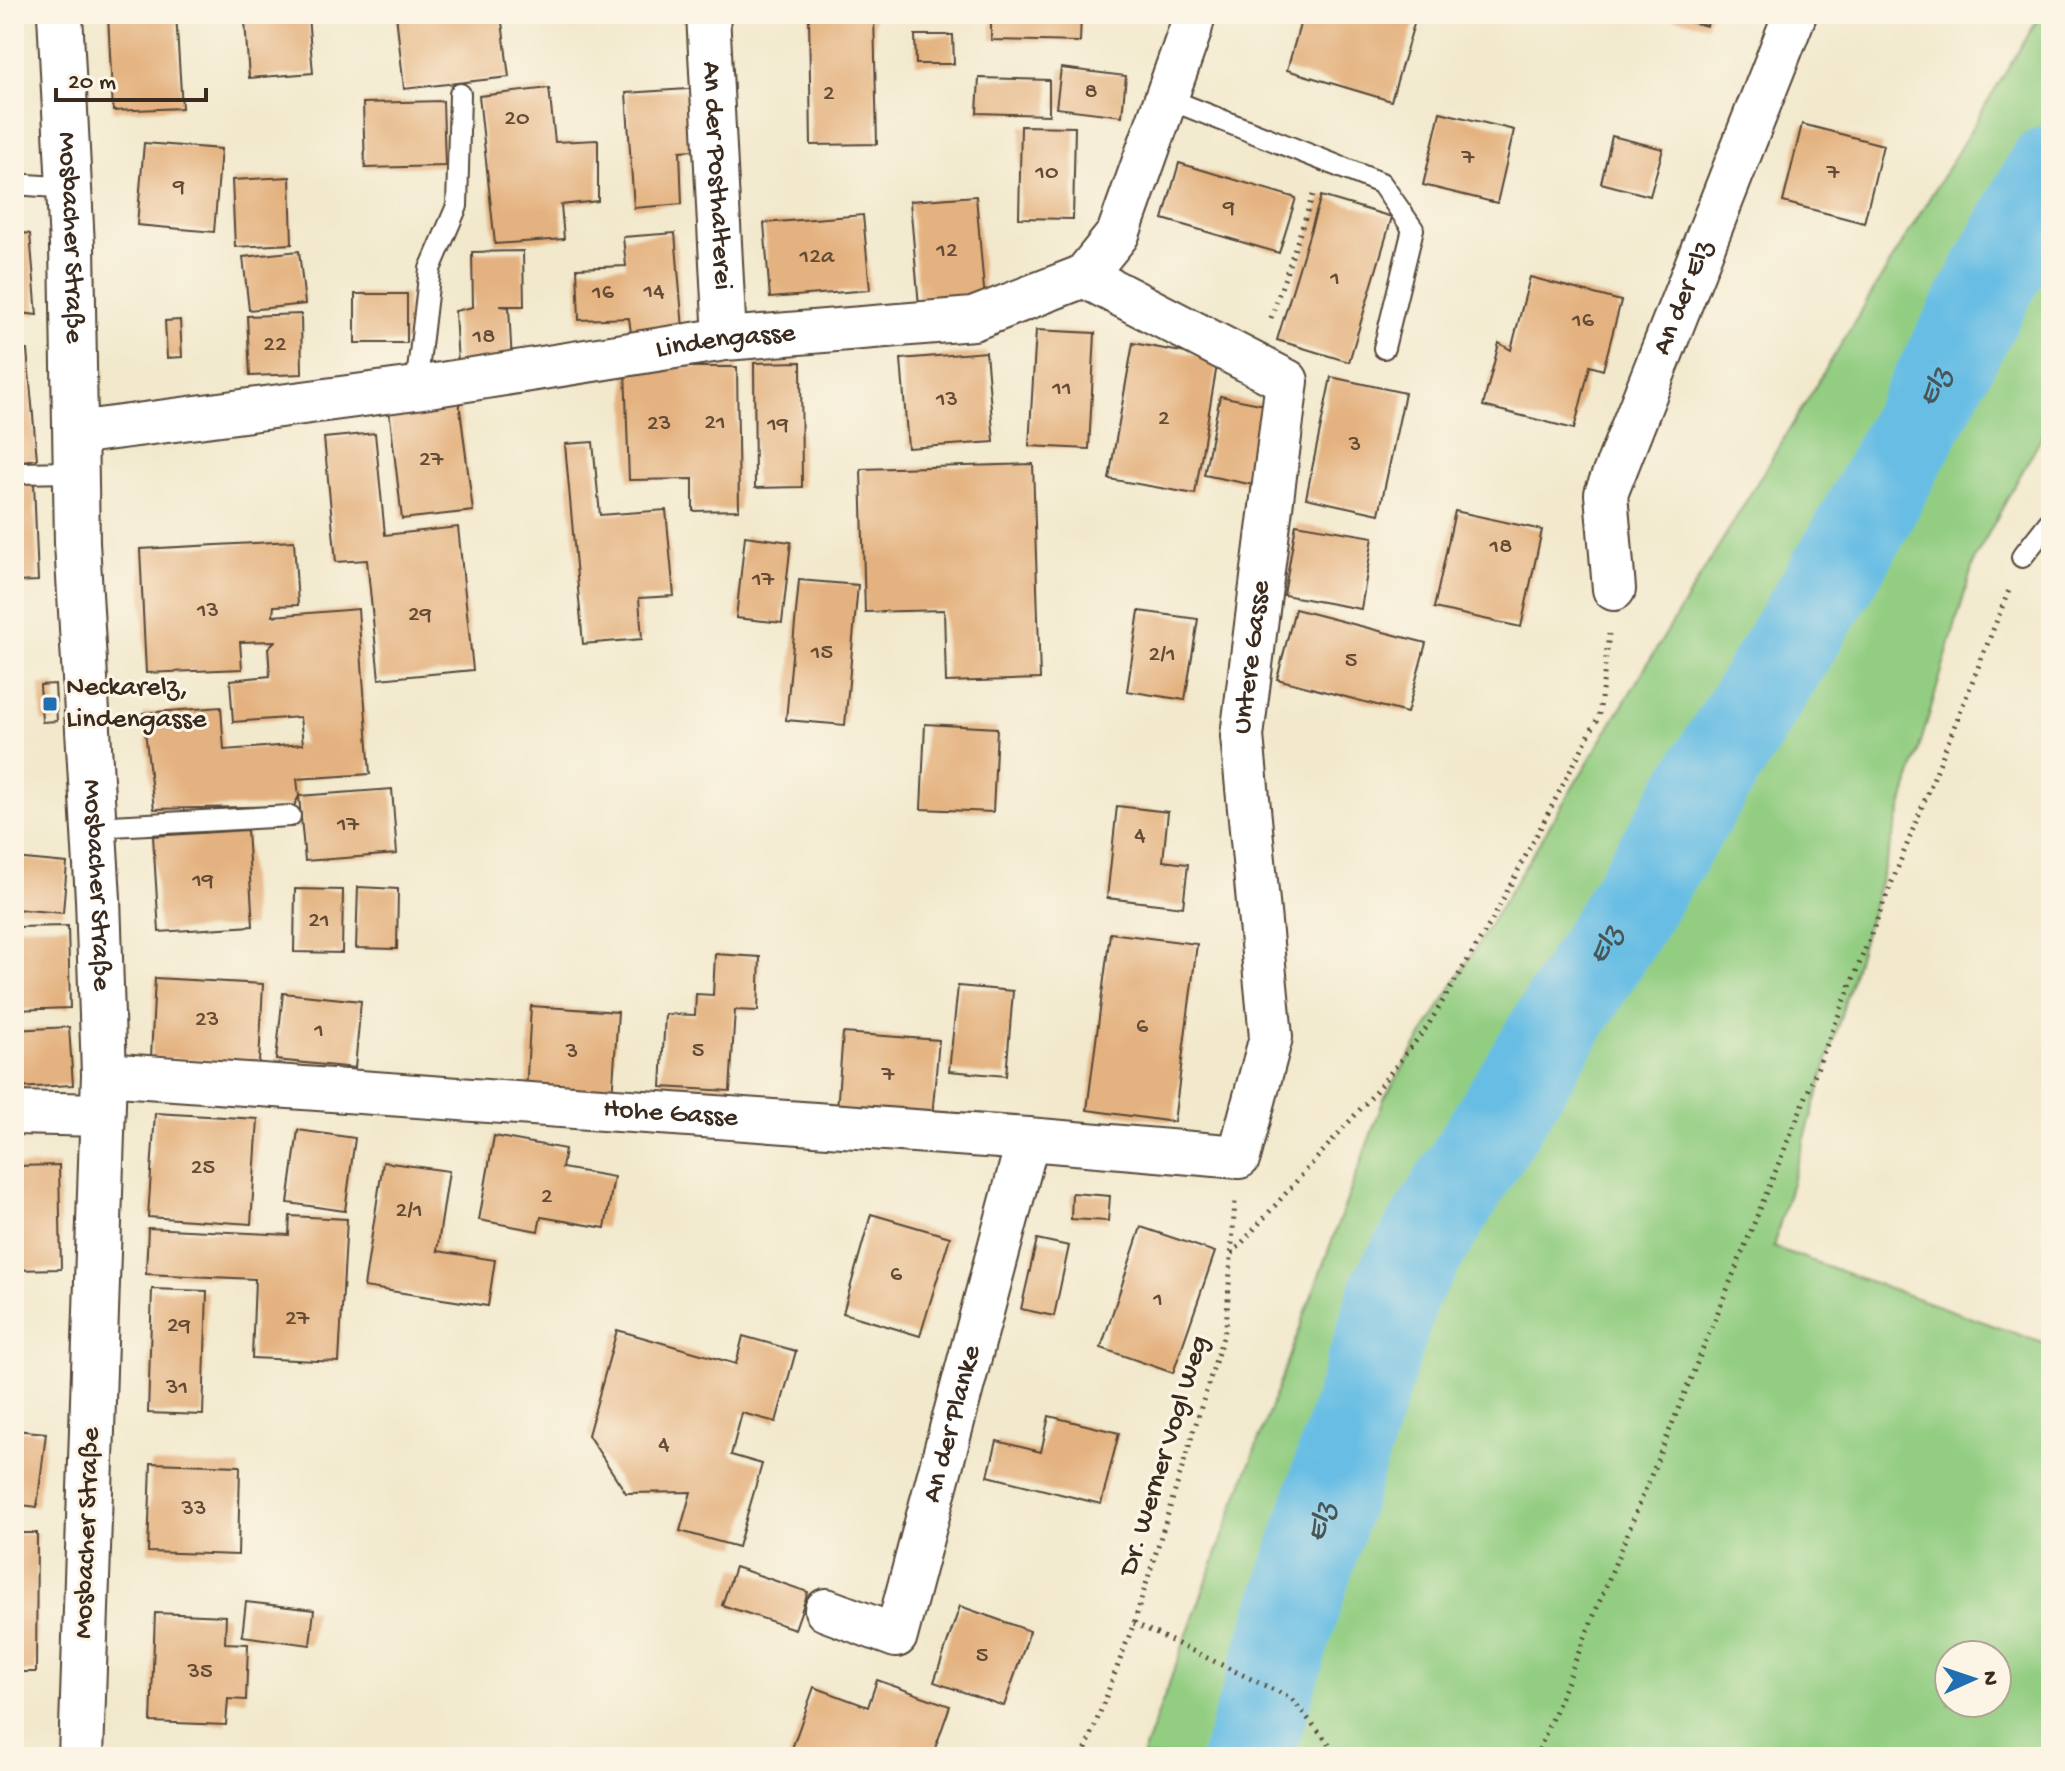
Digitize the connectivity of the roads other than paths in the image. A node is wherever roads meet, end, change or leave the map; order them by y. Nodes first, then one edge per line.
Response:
1 (60, 14) edge
2 (708, 14) edge
3 (1194, 14) edge
4 (1795, 14) edge
5 (460, 94) dead end
6 (1166, 98) junction
7 (14, 184) edge
8 (70, 188) junction
9 (1084, 276) junction
10 (725, 339) junction
11 (1384, 348) dead end
12 (416, 388) junction
13 (76, 452) junction
14 (14, 473) edge
15 (2051, 520) edge
16 (2022, 557) road end
17 (1614, 589) road end
18 (290, 816) dead end
19 (94, 827) junction
20 (103, 1094) junction
21 (14, 1113) edge
22 (1028, 1139) junction
23 (1239, 1157) joint
24 (826, 1610) dead end
25 (81, 1757) edge

1 - 8 street, Mosbacher Straße
2 - 10 street, An der Posthalterei
3 - 6 street, Lindengasse
4 - 17 street, An der Elz
5 - 12 lane
6 - 9 street, Lindengasse
6 - 11 lane
7 - 8 lane
8 - 13 street, Mosbacher Straße
9 - 10 street, Lindengasse
9 - 23 street, Untere Gasse
10 - 12 street, Lindengasse
12 - 13 street, Lindengasse
13 - 14 lane
13 - 19 street, Mosbacher Straße
15 - 16 lane
18 - 19 lane
19 - 20 street, Mosbacher Straße
20 - 21 street, Hohe Gasse
20 - 22 street, Hohe Gasse
20 - 25 street, Mosbacher Straße
22 - 23 street, Hohe Gasse
22 - 24 street, An der Planke

